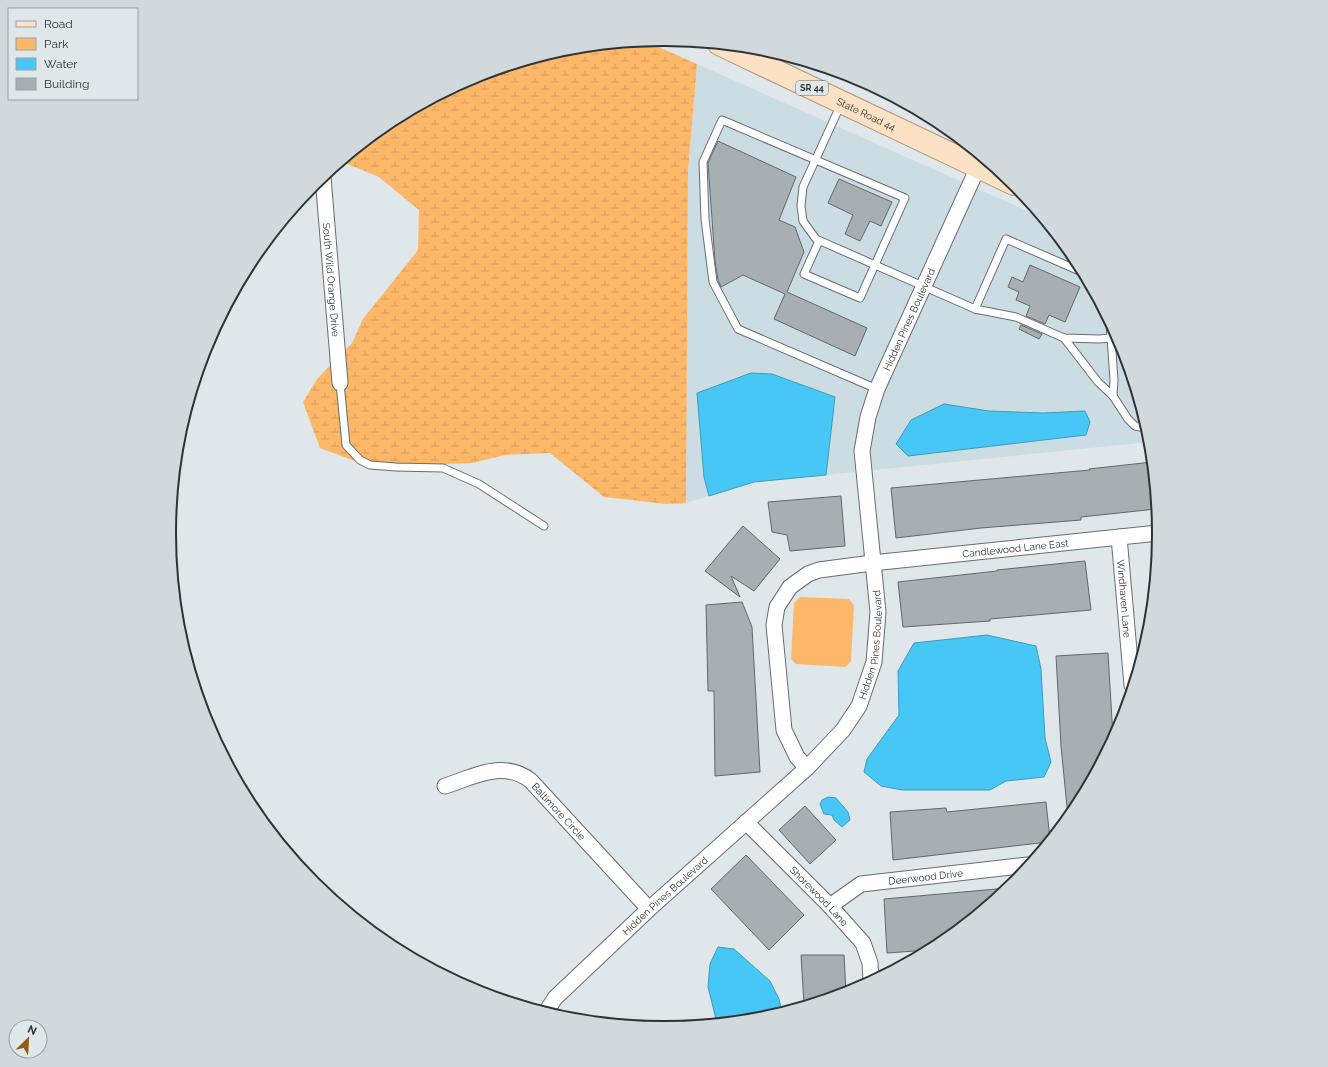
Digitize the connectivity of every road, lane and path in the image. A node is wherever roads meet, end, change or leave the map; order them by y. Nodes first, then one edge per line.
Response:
1 (734, 51) edge
2 (842, 102) junction
3 (816, 160) junction
4 (978, 167) junction
5 (992, 174) edge
6 (324, 185) edge
7 (819, 241) junction
8 (874, 266) junction
9 (1072, 268) edge
10 (924, 287) junction
11 (975, 309) junction
12 (1064, 338) junction
13 (1110, 338) edge
14 (1111, 341) edge
15 (340, 383) joint
16 (877, 389) junction
17 (1113, 396) junction
18 (1139, 427) edge
19 (544, 526) dead end
20 (1152, 534) edge
21 (1119, 537) junction
22 (872, 563) junction
23 (1131, 673) edge
24 (807, 768) junction
25 (445, 786) dead end
26 (746, 822) junction
27 (1020, 867) edge
28 (830, 906) junction
29 (650, 909) junction
30 (871, 975) edge
31 (549, 1007) edge

1 - 2 main road, State Road 44 / SR 44
2 - 3 lane
2 - 4 main road, State Road 44 / SR 44
3 - 7 lane
3 - 8 lane
3 - 16 lane
4 - 5 main road, State Road 44 / SR 44
4 - 10 street, Hidden Pines Boulevard
6 - 15 street, South Wild Orange Drive
7 - 8 lane
7 - 8 lane
8 - 10 lane
9 - 11 lane
10 - 11 lane
10 - 16 street, Hidden Pines Boulevard
11 - 12 lane
12 - 13 lane
12 - 17 lane
14 - 17 lane
15 - 19 lane
16 - 22 street, Hidden Pines Boulevard
17 - 18 lane
20 - 21 street, Candlewood Lane East
21 - 22 street, Candlewood Lane East
21 - 23 street, Windhaven Lane
22 - 24 street, Hidden Pines Boulevard
22 - 24 street, Candlewood Lane East
24 - 26 street, Hidden Pines Boulevard
25 - 29 street, Baltimore Circle
26 - 28 street, Shorewood Lane
26 - 29 street, Hidden Pines Boulevard
27 - 28 street, Deerwood Drive
28 - 30 street, Shorewood Lane
29 - 31 street, Hidden Pines Boulevard

